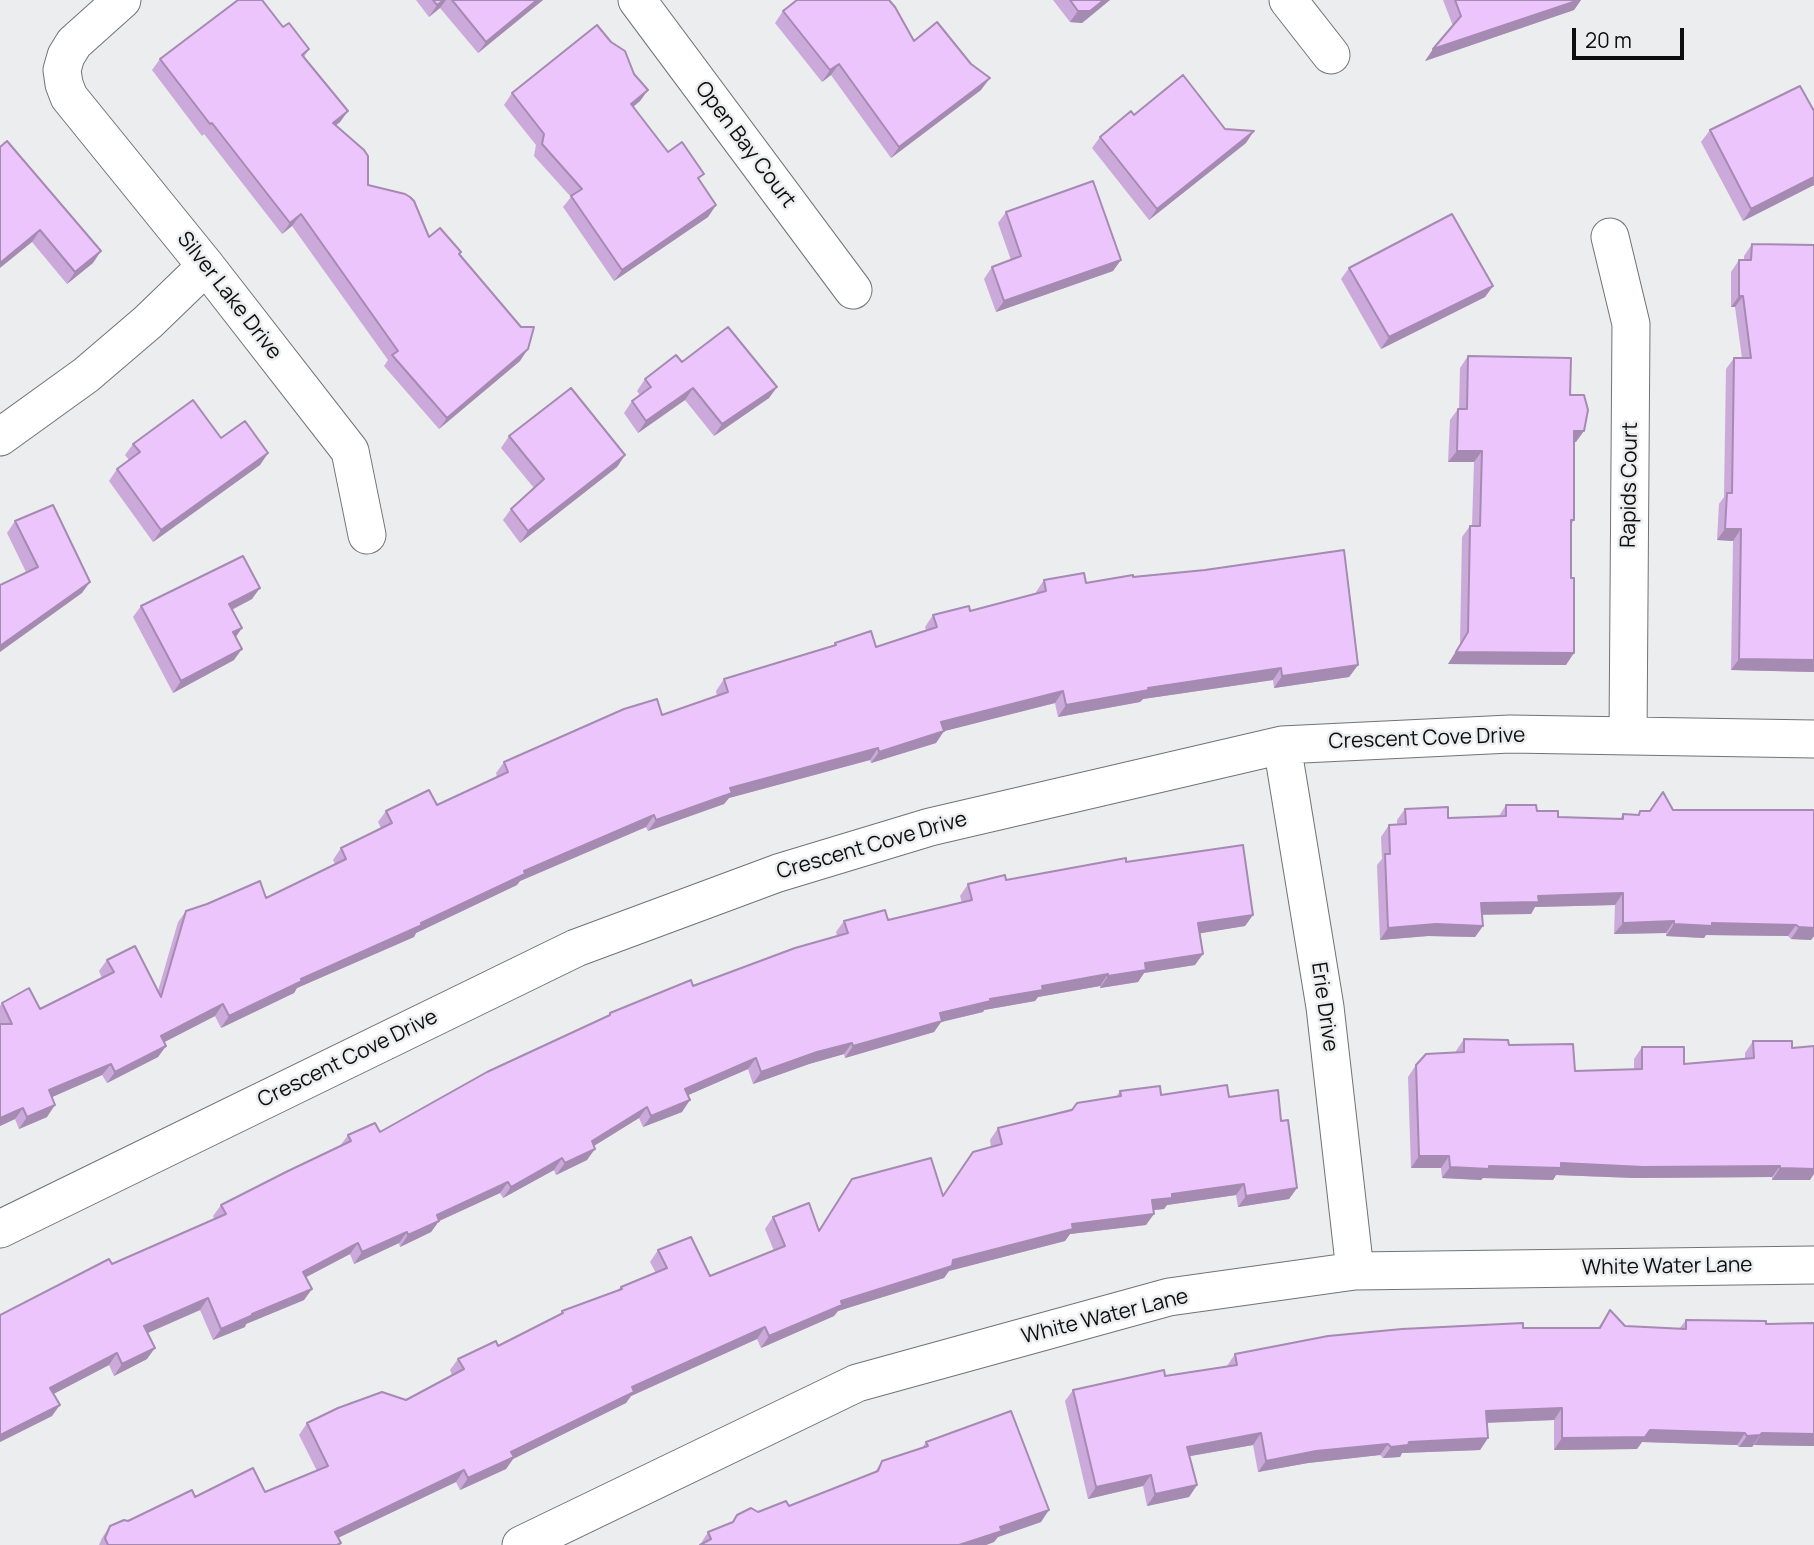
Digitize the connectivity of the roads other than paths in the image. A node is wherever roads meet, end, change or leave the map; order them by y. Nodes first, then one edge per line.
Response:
1 (122, 0) edge
2 (637, 0) edge
3 (1288, 0) edge
4 (1331, 55) dead end
5 (1610, 237) dead end
6 (206, 266) junction
7 (853, 290) dead end
8 (0, 437) edge
9 (367, 535) dead end
10 (1628, 736) junction
11 (1814, 739) edge
12 (1282, 745) junction
13 (0, 1229) edge
14 (1814, 1265) edge
15 (1355, 1271) junction
16 (521, 1545) edge

1 - 6 street, Silver Lake Drive
2 - 7 street, Open Bay Court
3 - 4 street
5 - 10 street, Rapids Court
6 - 8 street
6 - 9 street, Silver Lake Drive
10 - 11 street, Crescent Cove Drive
10 - 12 street, Crescent Cove Drive
12 - 13 street, Crescent Cove Drive
12 - 15 street, Erie Drive
14 - 15 street, White Water Lane
15 - 16 street, White Water Lane

